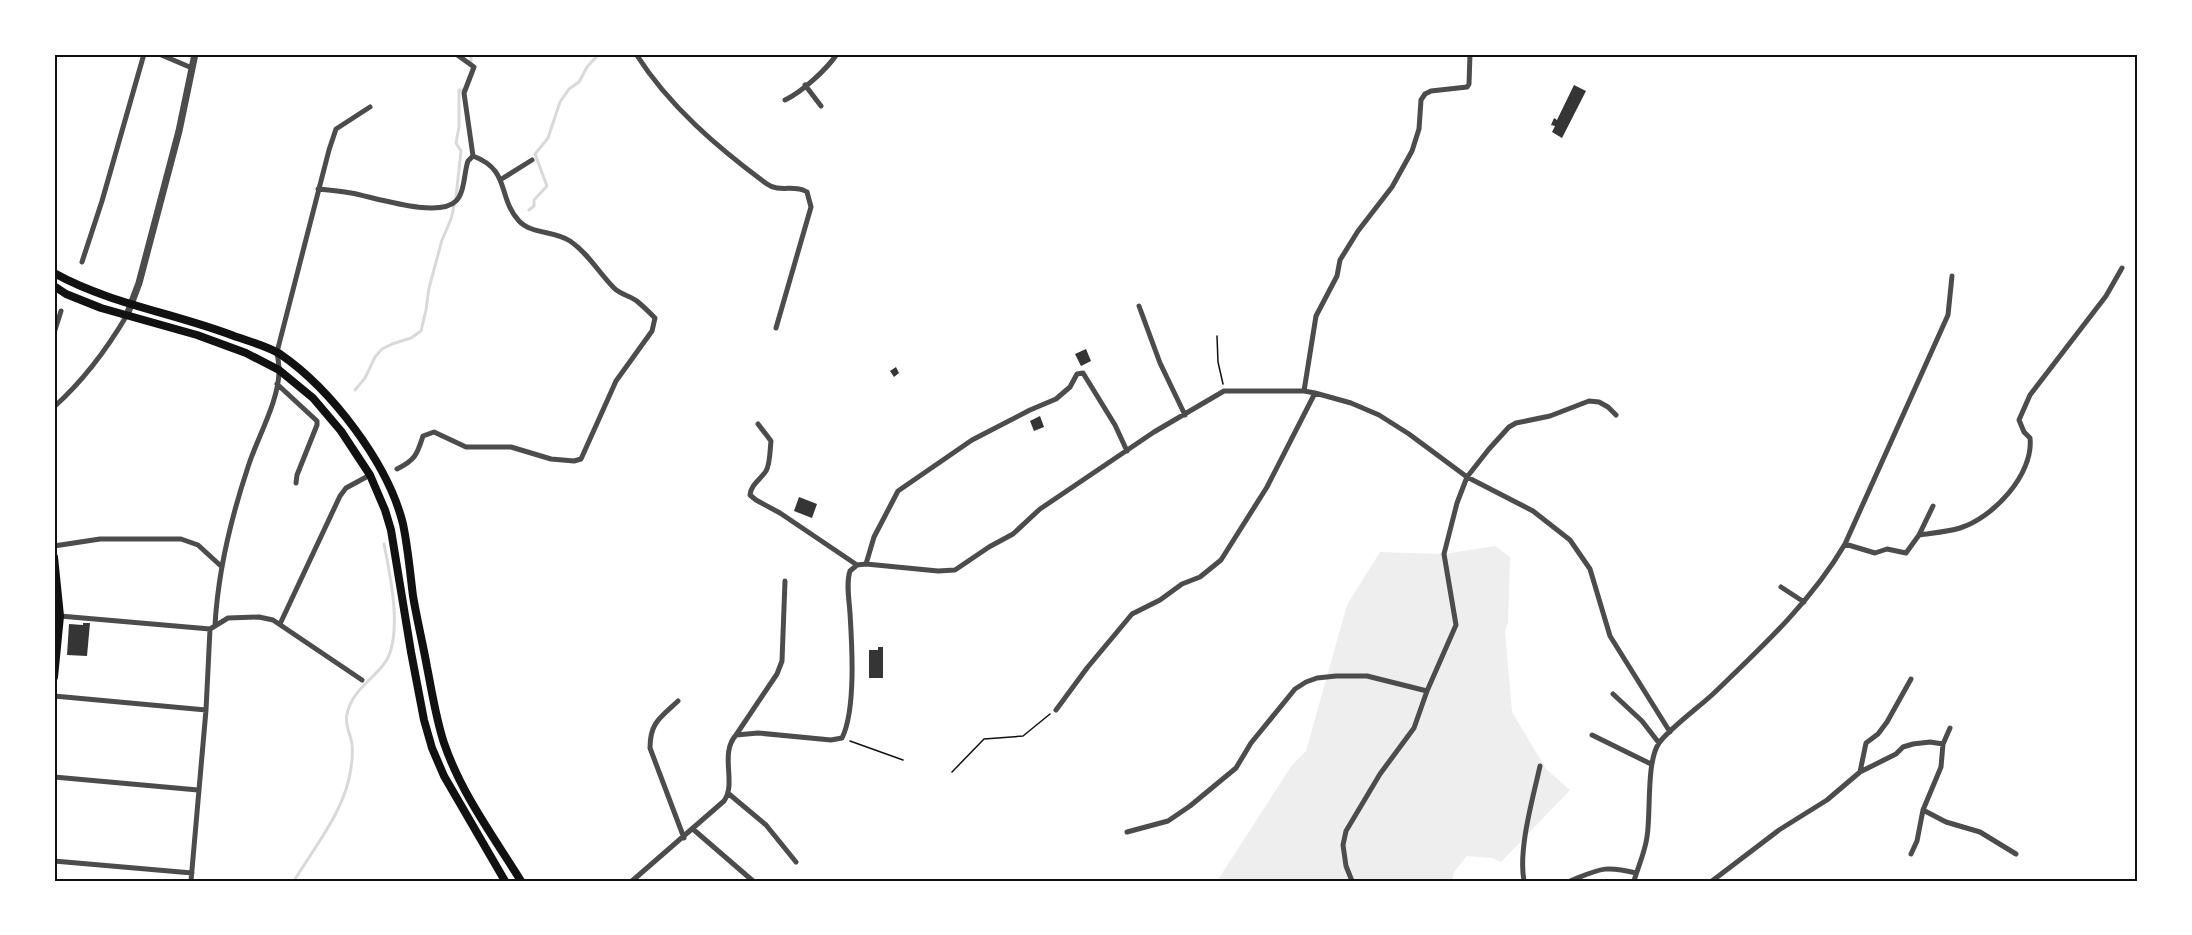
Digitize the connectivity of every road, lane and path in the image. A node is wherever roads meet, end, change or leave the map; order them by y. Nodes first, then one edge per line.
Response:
1 (144, 54) edge
2 (159, 54) edge
3 (195, 54) edge
4 (456, 54) edge
5 (636, 54) edge
6 (837, 54) edge
7 (1470, 54) edge
8 (192, 68) junction
9 (805, 85) junction
10 (785, 100) dead end
11 (820, 106) dead end
12 (370, 107) dead end
13 (472, 156) junction
14 (532, 160) dead end
15 (500, 180) junction
16 (318, 189) junction
17 (82, 262) dead end
18 (2122, 268) dead end
19 (54, 273) edge
20 (1952, 276) dead end
21 (54, 286) edge
22 (132, 304) junction
23 (1139, 306) dead end
24 (62, 311) dead end
25 (127, 315) junction
26 (776, 328) dead end
27 (54, 333) edge
28 (1217, 336) dead end
29 (277, 352) junction
30 (279, 370) junction
31 (277, 384) junction
32 (1224, 391) junction
33 (1304, 391) junction
34 (1315, 393) junction
35 (54, 407) edge
36 (1185, 415) junction
37 (1616, 416) dead end
38 (758, 424) dead end
39 (1127, 451) junction
40 (397, 469) dead end
41 (370, 475) junction
42 (1467, 477) junction
43 (297, 483) dead end
44 (1933, 506) dead end
45 (1919, 535) junction
46 (1845, 544) junction
47 (54, 546) edge
48 (54, 557) edge
49 (866, 564) junction
50 (857, 566) junction
51 (222, 567) junction
52 (785, 581) dead end
53 (1781, 588) dead end
54 (1804, 602) junction
55 (60, 616) junction
56 (280, 624) junction
57 (213, 627) junction
58 (54, 677) edge
59 (362, 680) dead end
60 (1911, 680) dead end
61 (1427, 691) junction
62 (1613, 694) dead end
63 (54, 696) edge
64 (678, 701) dead end
65 (206, 710) junction
66 (1056, 710) joint
67 (1950, 728) dead end
68 (1670, 732) junction
69 (736, 735) junction
70 (1592, 735) dead end
71 (842, 738) junction
72 (1659, 743) junction
73 (1942, 744) junction
74 (903, 760) dead end
75 (1651, 764) junction
76 (1539, 766) dead end
77 (952, 772) dead end
78 (1860, 772) junction
79 (54, 777) edge
80 (198, 790) junction
81 (729, 794) junction
82 (1923, 810) junction
83 (694, 830) junction
84 (1127, 832) dead end
85 (684, 838) junction
86 (1911, 854) dead end
87 (2016, 854) dead end
88 (54, 861) edge
89 (796, 862) dead end
90 (192, 873) junction
91 (1636, 873) junction
92 (191, 881) edge
93 (505, 881) edge
94 (521, 881) edge
95 (632, 881) edge
96 (753, 881) edge
97 (1352, 881) edge
98 (1524, 881) edge
99 (1570, 881) edge
100 (1634, 881) edge
101 (1712, 881) edge

1 - 17 street
2 - 8 street
3 - 8 street
4 - 13 street
5 - 26 street
6 - 9 street
7 - 33 street
8 - 22 street
9 - 10 street
9 - 11 street
12 - 16 street
13 - 15 street
13 - 16 street
14 - 15 street
15 - 40 street
16 - 29 street
18 - 45 street
19 - 22 main road
20 - 46 street
21 - 25 main road
22 - 25 street
22 - 29 main road
23 - 36 street
24 - 27 street
25 - 30 main road
25 - 35 street
28 - 32 path
29 - 30 street
29 - 94 main road
30 - 31 street
30 - 41 main road
31 - 43 street
31 - 51 street
32 - 33 street
32 - 36 street
33 - 34 street
34 - 42 street
34 - 66 street
36 - 39 street
37 - 42 street
38 - 50 street
39 - 49 street
39 - 49 street
41 - 56 street
41 - 93 main road
42 - 61 street
42 - 68 street
44 - 45 street
45 - 46 street
46 - 54 street
47 - 51 street
48 - 55 main road
49 - 50 street
50 - 71 street
51 - 57 street
52 - 69 street
53 - 54 street
54 - 68 street
55 - 57 street
55 - 58 main road
56 - 57 street
56 - 59 street
57 - 65 street
60 - 78 street
61 - 84 street
61 - 97 street
62 - 72 street
63 - 65 street
64 - 85 street
65 - 80 street
66 - 77 path
67 - 73 street
68 - 72 street
69 - 71 street
69 - 81 street
70 - 75 street
71 - 74 path
72 - 75 street
73 - 78 street
73 - 82 street
75 - 91 street
76 - 98 street
78 - 101 street
79 - 80 street
80 - 90 street
81 - 83 street
81 - 89 street
82 - 86 street
82 - 87 street
83 - 85 street
83 - 96 street
85 - 95 street
88 - 90 street
90 - 92 street
91 - 99 street
91 - 100 street

